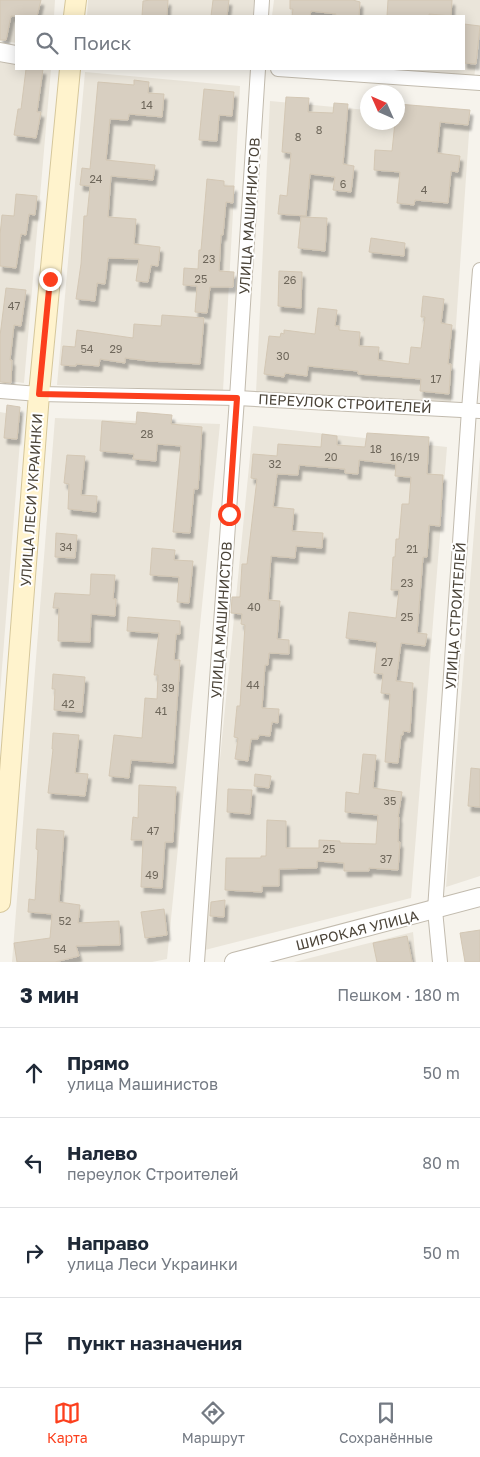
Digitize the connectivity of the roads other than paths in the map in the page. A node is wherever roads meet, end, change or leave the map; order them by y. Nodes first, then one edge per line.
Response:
1 (76, 0) edge
2 (262, 0) edge
3 (74, 15) edge
4 (261, 15) edge
5 (0, 52) edge
6 (15, 55) edge
7 (70, 70) edge
8 (258, 70) edge
9 (292, 70) edge
10 (480, 83) edge
11 (480, 270) edge
12 (0, 391) edge
13 (39, 394) junction
14 (237, 398) junction
15 (474, 410) edge
16 (480, 898) edge
17 (0, 902) edge
18 (435, 910) junction
19 (197, 962) edge
20 (234, 962) edge
21 (440, 962) edge

1 - 3 main road
2 - 4 street
5 - 6 street
7 - 13 main road, УЛИЦА ЛЕСИ УКРАИНКИ
8 - 14 street, УЛИЦА МАШИНИСТОВ
9 - 10 street
11 - 15 street, УЛИЦА СТРОИТЕЛЕЙ
12 - 13 street, ПЕРЕУЛОК СТРОИТЕЛЕЙ
13 - 14 street, ПЕРЕУЛОК СТРОИТЕЛЕЙ
13 - 17 main road, УЛИЦА ЛЕСИ УКРАИНКИ
14 - 15 street, ПЕРЕУЛОК СТРОИТЕЛЕЙ
14 - 19 street, УЛИЦА МАШИНИСТОВ
15 - 18 street, УЛИЦА СТРОИТЕЛЕЙ
16 - 18 street, ШИРОКАЯ УЛИЦА
18 - 20 street, ШИРОКАЯ УЛИЦА
18 - 21 street, УЛИЦА СТРОИТЕЛЕЙ

